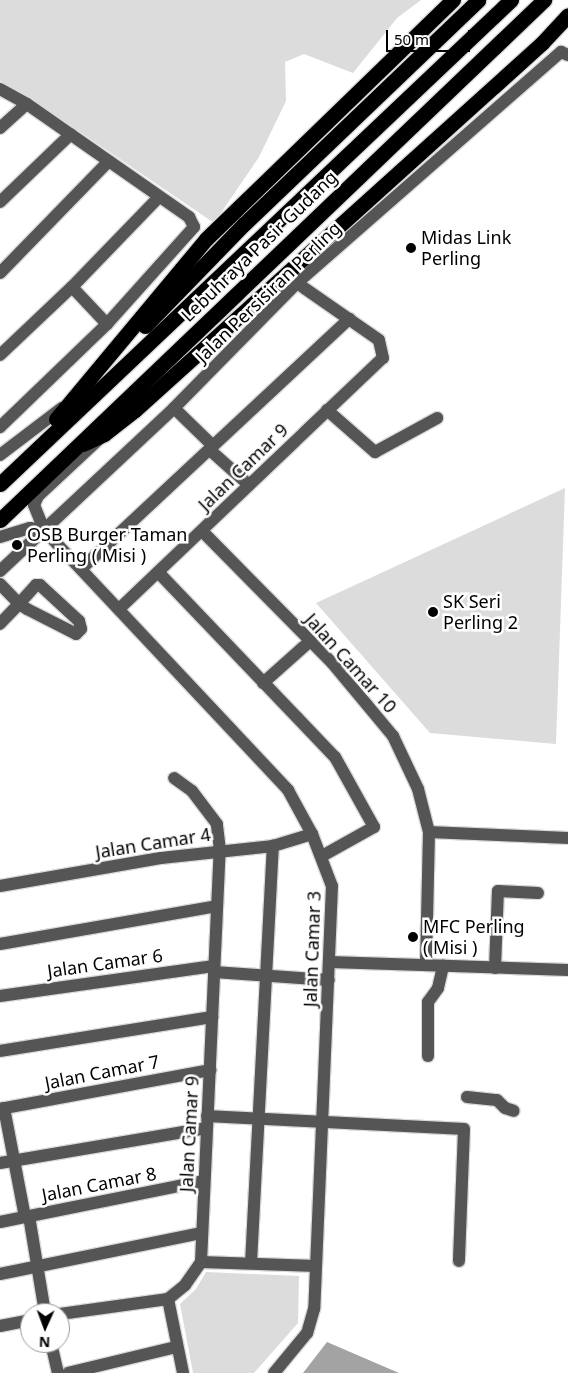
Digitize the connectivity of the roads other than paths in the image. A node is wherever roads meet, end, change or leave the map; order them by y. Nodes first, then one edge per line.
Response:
1 (453, 0) edge
2 (478, 0) edge
3 (511, 0) edge
4 (550, 0) edge
5 (540, 4) edge
6 (568, 15) edge
7 (568, 55) edge
8 (0, 89) edge
9 (27, 104) junction
10 (0, 128) edge
11 (71, 134) junction
12 (108, 162) junction
13 (158, 198) junction
14 (0, 202) edge
15 (0, 273) edge
16 (297, 283) junction
17 (72, 287) junction
18 (349, 319) junction
19 (107, 324) junction
20 (118, 348) junction
21 (0, 355) edge
22 (76, 396) junction
23 (174, 408) junction
24 (328, 410) junction
25 (437, 418) dead end
26 (0, 427) edge
27 (104, 434) junction
28 (211, 447) junction
29 (70, 450) junction
30 (0, 455) edge
31 (0, 484) edge
32 (249, 485) junction
33 (0, 520) edge
34 (44, 530) junction
35 (202, 530) junction
36 (0, 537) edge
37 (81, 569) junction
38 (0, 571) edge
39 (158, 572) junction
40 (0, 584) edge
41 (19, 604) junction
42 (118, 609) junction
43 (0, 624) edge
44 (309, 642) junction
45 (263, 683) junction
46 (174, 778) dead end
47 (429, 832) junction
48 (312, 834) junction
49 (568, 838) edge
50 (273, 846) junction
51 (220, 850) junction
52 (322, 856) junction
53 (0, 886) edge
54 (538, 893) dead end
55 (217, 906) junction
56 (0, 944) edge
57 (330, 962) junction
58 (426, 965) junction
59 (443, 966) junction
60 (495, 968) junction
61 (214, 969) junction
62 (568, 970) edge
63 (266, 976) junction
64 (330, 980) junction
65 (0, 996) edge
66 (212, 1017) junction
67 (0, 1051) edge
68 (428, 1056) dead end
69 (210, 1070) junction
70 (467, 1097) dead end
71 (2, 1108) edge
72 (514, 1111) dead end
73 (259, 1120) junction
74 (207, 1122) junction
75 (323, 1123) junction
76 (14, 1161) junction
77 (0, 1163) edge
78 (204, 1181) junction
79 (27, 1217) junction
80 (0, 1222) edge
81 (202, 1232) junction
82 (460, 1261) dead end
83 (201, 1262) junction
84 (251, 1263) junction
85 (316, 1266) junction
86 (38, 1268) junction
87 (0, 1274) edge
88 (168, 1299) junction
89 (43, 1303) edge
90 (70, 1313) edge
91 (20, 1322) edge
92 (0, 1326) edge
93 (176, 1347) junction
94 (54, 1353) edge
95 (58, 1373) edge
96 (68, 1373) edge
97 (183, 1373) edge
98 (274, 1373) edge

1 - 20 highway
2 - 20 highway
3 - 31 highway, Lebuhraya Pasir Gudang
4 - 5 street
5 - 29 highway, Lebuhraya Pasir Gudang
6 - 27 highway
7 - 16 street, Jalan Persisiran Perling
8 - 9 street
9 - 10 street
9 - 11 street
11 - 12 street
11 - 14 street
12 - 13 street
12 - 15 street
13 - 17 street
13 - 19 street
16 - 18 street
16 - 23 street, Jalan Persisiran Perling
17 - 19 street
17 - 21 street
18 - 24 street, Jalan Camar 9
18 - 28 street
19 - 26 street
20 - 22 highway
22 - 30 street
22 - 31 highway
23 - 28 street
23 - 34 street, Jalan Persisiran Perling
24 - 25 street
24 - 32 street, Jalan Camar 9
27 - 29 highway
27 - 34 street
28 - 32 street
28 - 37 street
29 - 33 highway, Lebuhraya Pasir Gudang
32 - 35 street, Jalan Camar 9
34 - 36 street
34 - 37 street, Jalan Camar 3
34 - 38 street, Jalan Persisiran Perling
35 - 39 street, Jalan Camar 9
35 - 44 street, Jalan Camar 10
37 - 42 street, Jalan Camar 3
39 - 42 street, Jalan Camar 9
39 - 45 street
40 - 41 street
41 - 41 street
41 - 43 street
42 - 48 street, Jalan Camar 3
44 - 45 street
44 - 47 street, Jalan Camar 10
45 - 52 street
46 - 51 street, Jalan Camar 9
47 - 49 street
47 - 58 street, Jalan Camar 10
48 - 50 street, Jalan Camar 4
48 - 52 street, Jalan Camar 3
50 - 51 street, Jalan Camar 4
50 - 63 street
51 - 53 street, Jalan Camar 4
51 - 55 street, Jalan Camar 9
52 - 57 street, Jalan Camar 3
54 - 60 street
55 - 56 street
55 - 61 street, Jalan Camar 9
57 - 58 street
57 - 64 street, Jalan Camar 3
58 - 59 street
59 - 60 street
59 - 68 street
60 - 62 street
61 - 63 street, Jalan Camar 6
61 - 65 street, Jalan Camar 6
61 - 66 street, Jalan Camar 9
63 - 64 street, Jalan Camar 6
63 - 73 street
64 - 75 street, Jalan Camar 3
66 - 67 street
66 - 69 street, Jalan Camar 9
69 - 71 street, Jalan Camar 7
69 - 74 street, Jalan Camar 9
70 - 72 street
71 - 76 street
73 - 74 street
73 - 75 street
73 - 84 street
74 - 76 street
74 - 78 street, Jalan Camar 9
75 - 82 street
75 - 85 street, Jalan Camar 3
76 - 77 street
76 - 79 street
78 - 79 street, Jalan Camar 8
78 - 81 street, Jalan Camar 9
79 - 80 street, Jalan Camar 8
79 - 86 street
81 - 83 street, Jalan Camar 9
81 - 86 street
83 - 84 street
83 - 88 street
84 - 85 street
85 - 98 street, Jalan Camar 3
86 - 87 street
86 - 89 street
88 - 90 street
88 - 93 street
91 - 92 street
93 - 96 street
93 - 97 street
94 - 95 street

